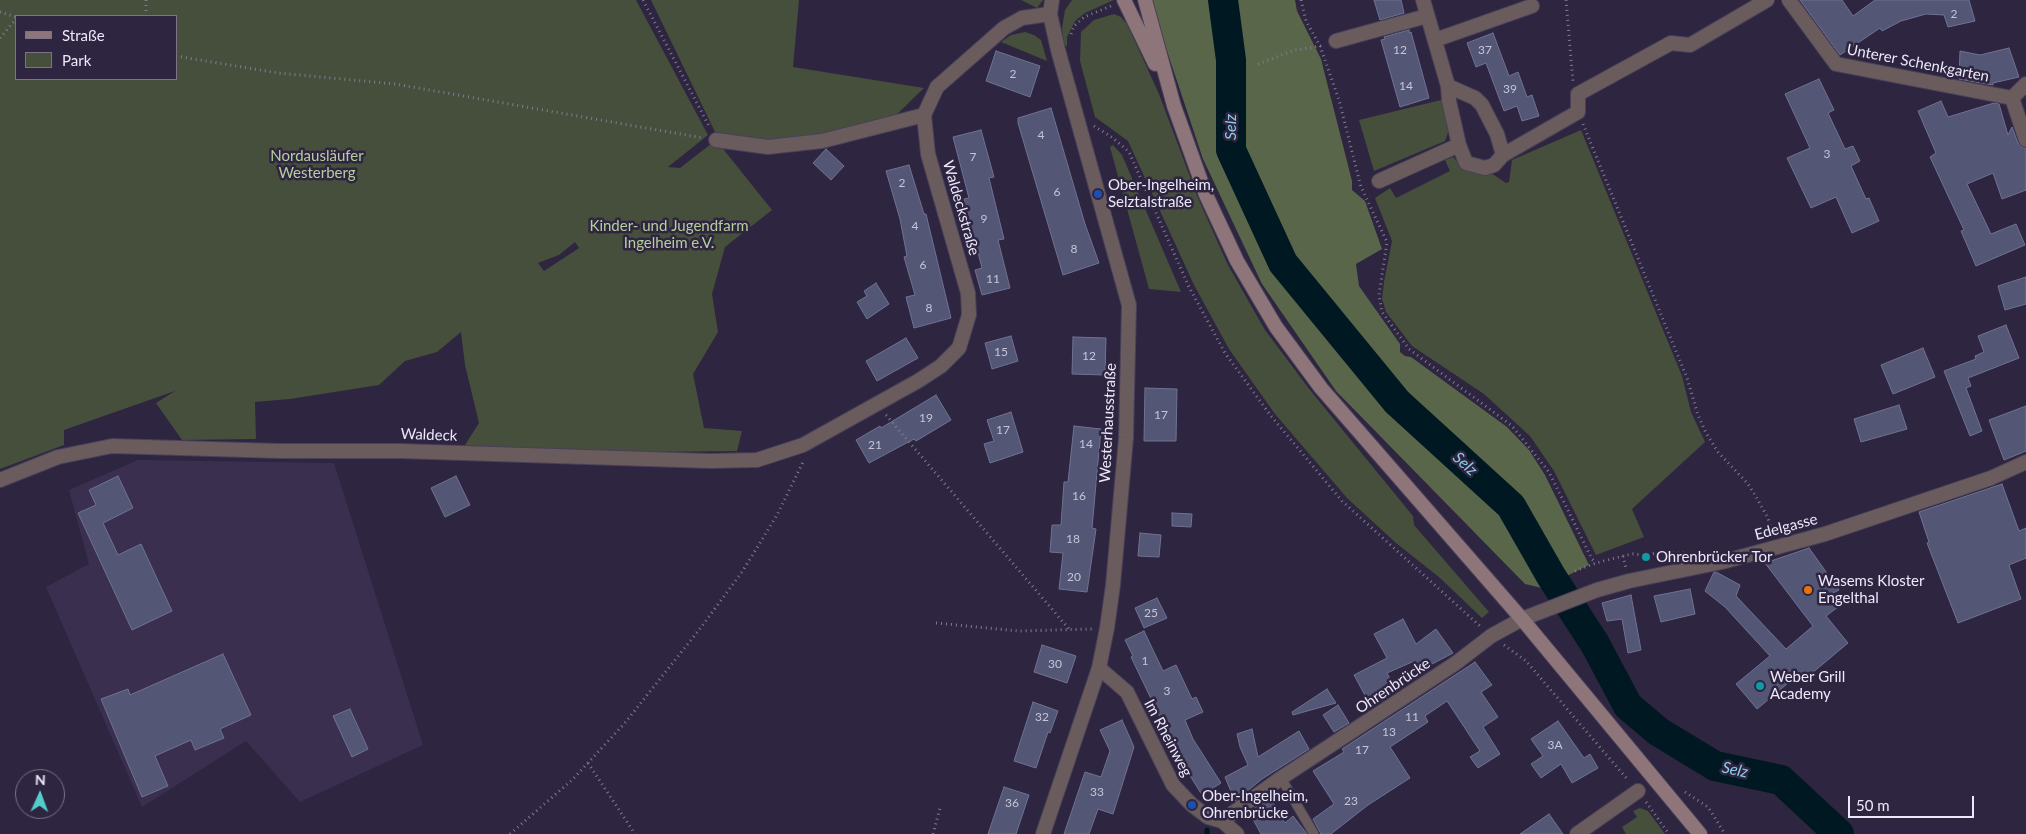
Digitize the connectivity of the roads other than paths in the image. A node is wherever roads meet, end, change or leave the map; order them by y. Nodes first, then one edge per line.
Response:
1 (1052, 0) edge
2 (1060, 0) edge
3 (1145, 0) edge
4 (1423, 0) edge
5 (1767, 0) edge
6 (1789, 0) edge
7 (1121, 2) edge
8 (1532, 6) dead end
9 (1050, 14) junction
10 (1427, 16) junction
11 (1435, 40) junction
12 (1336, 42) dead end
13 (2026, 84) edge
14 (1448, 86) junction
15 (2012, 98) junction
16 (1174, 106) junction
17 (924, 115) junction
18 (716, 140) road end
19 (2026, 140) edge
20 (1459, 146) junction
21 (1503, 154) junction
22 (1379, 181) dead end
23 (853, 419) joint
24 (2026, 462) edge
25 (0, 480) edge
26 (1522, 619) junction
27 (1099, 668) junction
28 (1281, 778) junction
29 (1638, 791) road end
30 (1222, 820) junction
31 (1585, 832) edge
32 (1043, 834) edge
33 (1237, 834) edge
34 (1314, 834) edge
35 (1700, 834) edge

1 - 9 street, Westerhausstraße
2 - 9 street
3 - 16 main road
4 - 10 street
5 - 21 street
6 - 15 street, Unterer Schenkgarten
7 - 16 main road
8 - 11 street
9 - 17 street
9 - 27 street, Westerhausstraße
10 - 11 street
10 - 12 street
11 - 14 street
13 - 15 street
14 - 20 street
14 - 21 street
15 - 19 street
16 - 26 main road
17 - 18 street
17 - 23 street, Waldeckstraße
20 - 21 street
20 - 22 street
23 - 25 street, Waldeck
24 - 26 street, Edelgasse
26 - 28 street, Ohrenbrücke
26 - 35 main road
27 - 30 street, Im Rheinweg
27 - 32 street, Westerhausstraße
28 - 30 street, Ohrenbrücke
28 - 34 lane
29 - 31 street
30 - 33 street, Im Rheinweg

